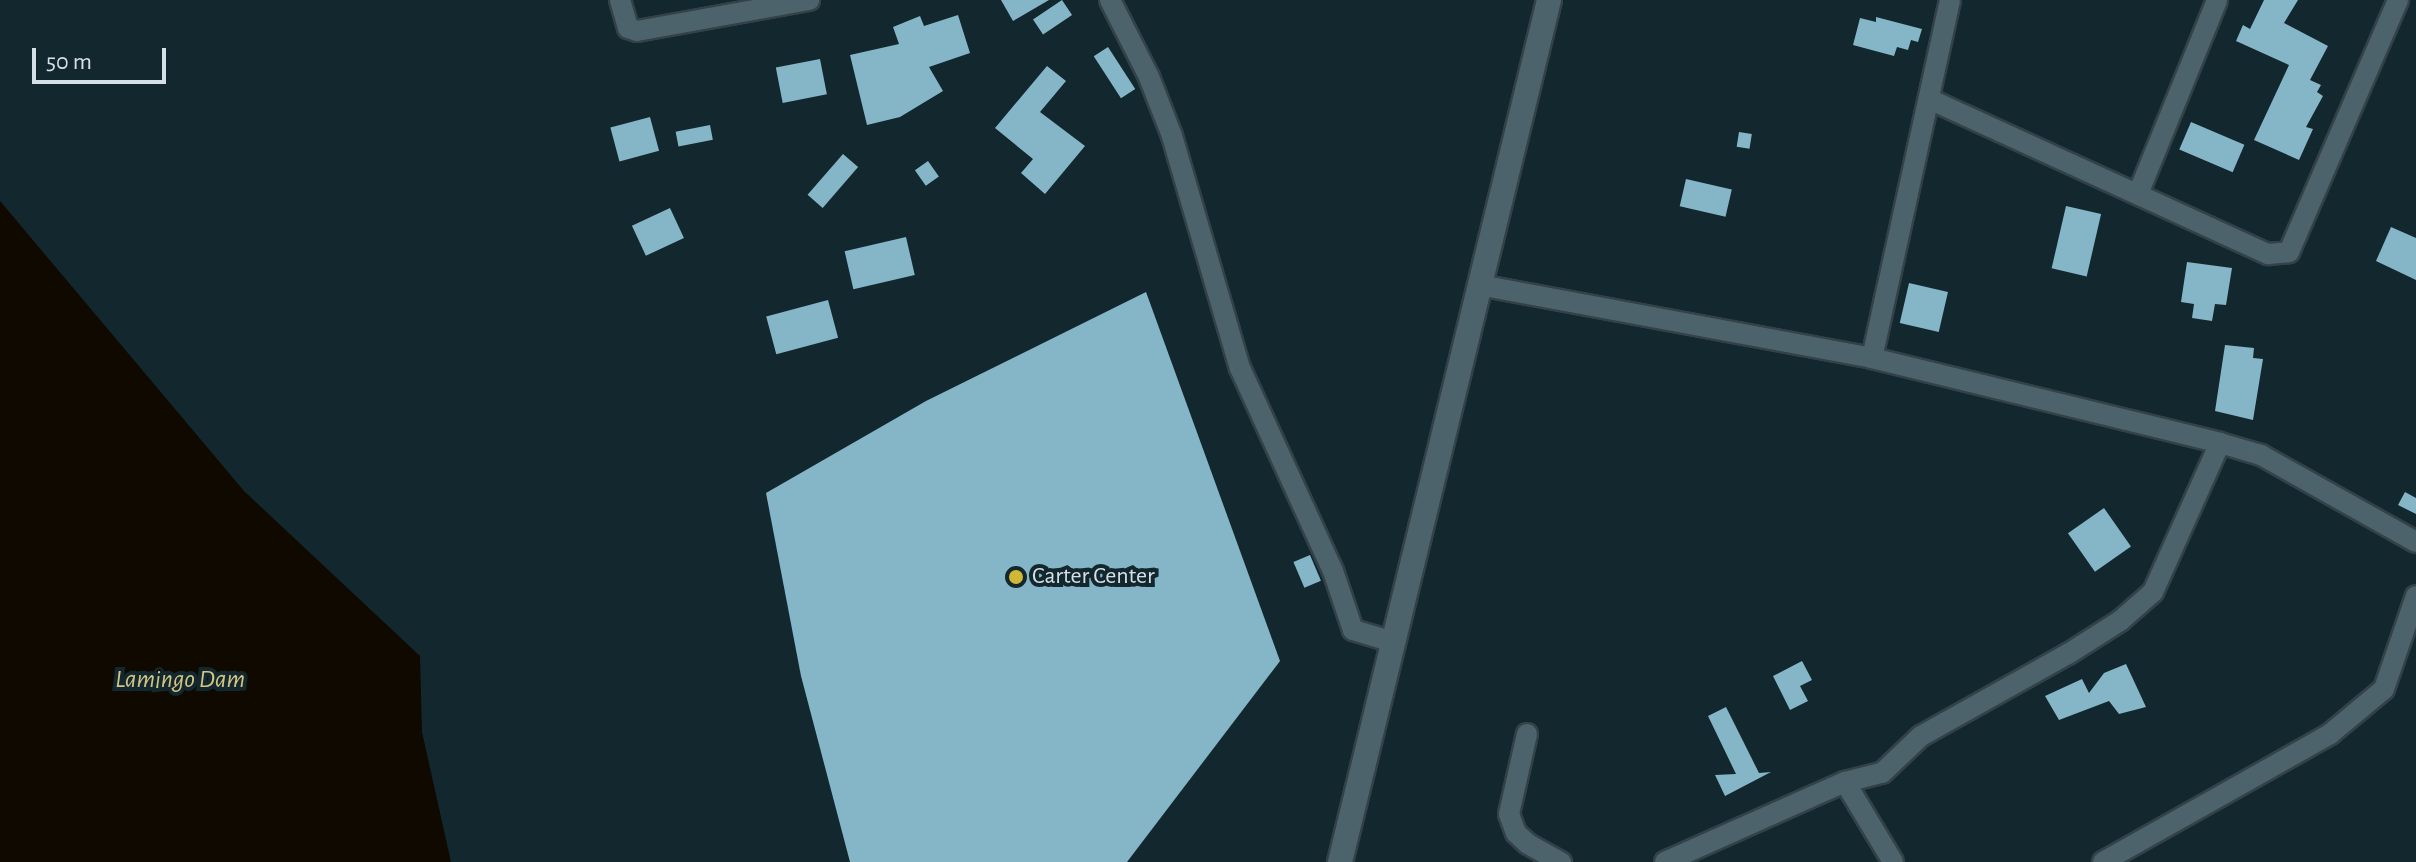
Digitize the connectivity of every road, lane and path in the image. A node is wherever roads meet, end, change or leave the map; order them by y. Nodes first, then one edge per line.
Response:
1 (620, 0) edge
2 (809, 0) edge
3 (1110, 0) edge
4 (1549, 0) edge
5 (1950, 0) edge
6 (2217, 0) edge
7 (2398, 0) edge
8 (1929, 99) junction
9 (2138, 194) junction
10 (1479, 285) junction
11 (1872, 358) junction
12 (2220, 443) junction
13 (2416, 542) edge
14 (2416, 596) edge
15 (1393, 642) junction
16 (1527, 734) dead end
17 (1845, 782) junction
18 (1340, 862) edge
19 (1561, 862) edge
20 (1665, 862) edge
21 (1893, 862) edge
22 (2103, 862) edge

1 - 2 street
3 - 15 street
4 - 10 main road
5 - 8 street
6 - 9 street
7 - 9 street
8 - 9 street
8 - 11 street
10 - 11 street
10 - 15 main road
11 - 12 street
12 - 13 street
12 - 17 street
14 - 22 street
15 - 18 main road
16 - 19 street
17 - 20 street
17 - 21 street

